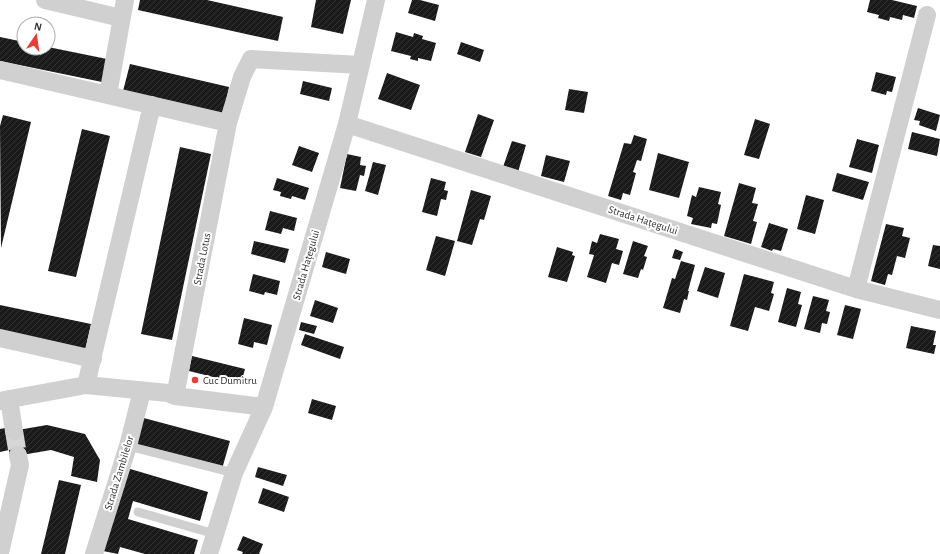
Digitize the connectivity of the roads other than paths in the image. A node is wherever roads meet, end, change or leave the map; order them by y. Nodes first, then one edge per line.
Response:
1 (45, 0) edge
2 (125, 0) edge
3 (376, 0) edge
4 (927, 15) dead end
5 (122, 18) junction
6 (361, 65) junction
7 (0, 70) edge
8 (108, 95) junction
9 (152, 105) junction
10 (228, 123) junction
11 (347, 124) junction
12 (856, 289) junction
13 (940, 310) edge
14 (0, 338) edge
15 (93, 358) junction
16 (86, 385) junction
17 (142, 391) junction
18 (175, 396) junction
19 (5, 400) edge
20 (264, 407) junction
21 (14, 431) tunnel mouth
22 (128, 446) junction
23 (18, 455) tunnel mouth
24 (234, 473) junction
25 (138, 512) dead end
26 (215, 534) junction
27 (0, 553) edge
28 (94, 554) edge
29 (209, 554) edge

1 - 5 street
2 - 5 street
3 - 6 street, Strada Hațegului
4 - 12 street
5 - 8 street
6 - 10 street, Strada Lotus
6 - 11 street, Strada Hațegului
7 - 8 street
8 - 9 street
9 - 10 street
9 - 15 street
10 - 18 street, Strada Lotus
11 - 12 street, Strada Hațegului
11 - 20 street, Strada Hațegului
12 - 13 street, Strada Hațegului
14 - 15 street
15 - 16 street
16 - 17 street
16 - 19 street
17 - 18 street
17 - 22 street, Strada Zambilelor
18 - 20 street
19 - 21 street
20 - 24 street, Strada Hațegului
22 - 24 lane
22 - 28 street, Strada Zambilelor
23 - 27 street
24 - 26 street, Strada Hațegului
25 - 26 lane
26 - 29 street, Strada Hațegului

